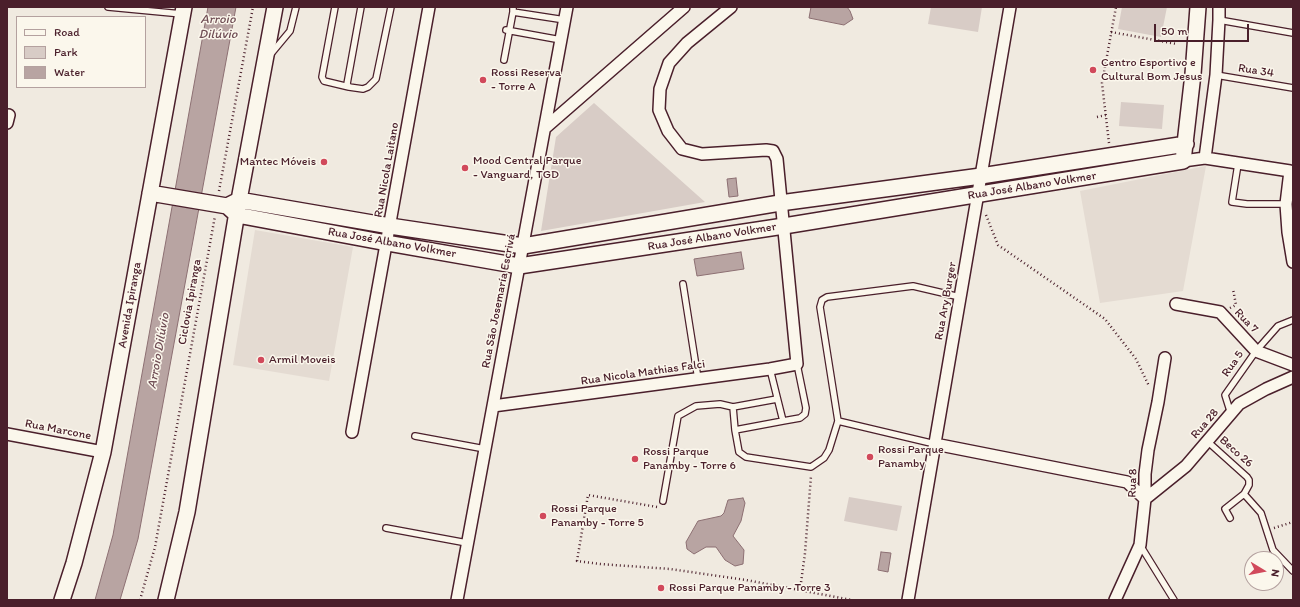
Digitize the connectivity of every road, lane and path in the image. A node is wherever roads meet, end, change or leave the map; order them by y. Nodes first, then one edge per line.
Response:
1 (108, 7) edge
2 (253, 7) edge
3 (274, 7) edge
4 (296, 7) edge
5 (335, 7) edge
6 (361, 7) edge
7 (391, 7) edge
8 (429, 7) edge
9 (567, 7) edge
10 (684, 7) edge
11 (731, 7) edge
12 (1010, 7) edge
13 (1116, 7) edge
14 (1198, 7) edge
15 (1219, 7) edge
16 (513, 9) edge
17 (183, 11) edge
18 (565, 20) junction
19 (1219, 20) junction
20 (508, 30) junction
21 (1111, 32) junction
22 (1293, 34) edge
23 (561, 40) junction
24 (1177, 44) dead end
25 (504, 60) dead end
26 (265, 61) junction
27 (1216, 75) junction
28 (349, 87) junction
29 (1293, 88) edge
30 (1106, 115) junction
31 (1097, 117) dead end
32 (545, 128) junction
33 (1186, 144) junction
34 (1110, 155) junction
35 (1205, 158) junction
36 (1183, 161) junction
37 (1238, 164) junction
38 (981, 176) junction
39 (156, 194) junction
40 (978, 194) junction
41 (780, 203) junction
42 (1286, 204) junction
43 (227, 206) junction
44 (673, 221) junction
45 (390, 226) junction
46 (784, 226) junction
47 (677, 242) junction
48 (387, 244) junction
49 (523, 246) junction
50 (1293, 262) edge
51 (520, 266) junction
52 (683, 284) dead end
53 (1233, 289) dead end
54 (960, 297) junction
55 (1176, 304) dead end
56 (1220, 312) junction
57 (1293, 320) edge
58 (1256, 351) junction
59 (1165, 358) dead end
60 (797, 364) junction
61 (1293, 365) edge
62 (770, 370) junction
63 (1293, 377) edge
64 (698, 379) junction
65 (778, 399) junction
66 (1158, 402) junction
67 (493, 406) junction
68 (733, 407) junction
69 (1231, 414) junction
70 (783, 421) junction
71 (838, 421) junction
72 (735, 430) junction
73 (352, 432) dead end
74 (7, 434) edge
75 (415, 436) dead end
76 (1207, 441) junction
77 (935, 444) junction
78 (485, 449) junction
79 (103, 452) junction
80 (812, 467) junction
81 (1244, 494) junction
82 (1145, 499) junction
83 (663, 501) dead end
84 (658, 507) dead end
85 (1230, 518) dead end
86 (1293, 522) edge
87 (386, 528) dead end
88 (1267, 531) junction
89 (468, 542) junction
90 (1140, 545) junction
91 (1293, 571) edge
92 (800, 590) junction
93 (62, 600) edge
94 (140, 600) edge
95 (166, 600) edge
96 (457, 600) edge
97 (852, 600) edge
98 (908, 600) edge
99 (1115, 600) edge
100 (1174, 600) edge

1 - 17 lane
2 - 43 path, Ciclovia Ipiranga
3 - 26 street
4 - 26 lane
5 - 28 lane
6 - 28 lane
7 - 28 lane
8 - 45 street, Rua Nicola Laitano
9 - 18 street, Rua São Josemaría Escrivá
10 - 32 street
11 - 41 street
12 - 38 street, Rua Ary Burger
13 - 21 path
14 - 33 street
15 - 19 street
16 - 18 lane
16 - 20 lane
17 - 39 street, Avenida Ipiranga
18 - 23 street, Rua São Josemaría Escrivá
19 - 22 lane
19 - 27 street
20 - 23 lane
20 - 25 lane
21 - 24 path
21 - 30 path
23 - 32 street, Rua São Josemaría Escrivá
26 - 43 street
27 - 29 lane, Rua 34
27 - 35 street
30 - 31 path
30 - 34 path
32 - 49 street, Rua São Josemaría Escrivá
33 - 34 street, Rua José Albano Volkmer
33 - 36 street
34 - 38 street, Rua José Albano Volkmer
35 - 36 street
35 - 37 street
36 - 40 street, Rua José Albano Volkmer
37 - 42 street
37 - 42 lane
38 - 40 street, Rua Ary Burger
38 - 41 street, Rua José Albano Volkmer
39 - 43 street, Rua José Albano Volkmer
39 - 79 street, Avenida Ipiranga
40 - 46 street, Rua José Albano Volkmer
40 - 54 street, Rua Ary Burger
40 - 66 path
41 - 44 street, Rua José Albano Volkmer
41 - 46 street
42 - 50 street
43 - 45 street, Rua José Albano Volkmer
43 - 48 street, Rua José Albano Volkmer
43 - 94 path, Ciclovia Ipiranga
43 - 95 street
44 - 47 street
44 - 49 street, Rua José Albano Volkmer
45 - 48 street, Rua Nicola Laitano
45 - 49 street, Rua José Albano Volkmer
46 - 47 street, Rua José Albano Volkmer
46 - 60 street
47 - 51 street, Rua José Albano Volkmer
48 - 51 street, Rua José Albano Volkmer
48 - 73 street, Rua Nicola Laitano
49 - 51 street, Rua São Josemaría Escrivá
51 - 67 street, Rua São Josemaría Escrivá
52 - 64 lane
53 - 56 path
54 - 71 lane
54 - 77 street, Rua Ary Burger
55 - 56 street, Rua 7
56 - 58 street, Rua 7
57 - 58 lane, Rua 5
58 - 61 street, Rua 7
58 - 69 lane, Rua 5
59 - 66 street, Rua 8
60 - 62 street, Rua Nicola Mathias Falci
60 - 70 lane
62 - 64 street, Rua Nicola Mathias Falci
62 - 65 lane
63 - 69 street, Rua 28
64 - 67 street, Rua Nicola Mathias Falci
65 - 68 lane
65 - 70 lane
66 - 82 street, Rua 8
67 - 78 street, Rua São Josemaría Escrivá
68 - 72 lane
68 - 83 lane
69 - 76 street, Rua 28
70 - 72 lane
71 - 77 lane
71 - 80 lane
72 - 80 lane
74 - 79 street, Rua Marcone
75 - 78 lane
76 - 81 lane, Beco 26
76 - 82 street, Rua 28
77 - 82 street
77 - 98 street, Rua Ary Burger
78 - 89 street, Rua São Josemaría Escrivá
79 - 93 street, Avenida Ipiranga
80 - 92 path
81 - 85 lane
81 - 88 lane
82 - 90 street, Rua 8
84 - 92 path
86 - 88 path
87 - 89 lane
88 - 91 lane
89 - 96 street, Rua São Josemaría Escrivá
90 - 99 street, Rua 8
90 - 100 lane
92 - 97 path

